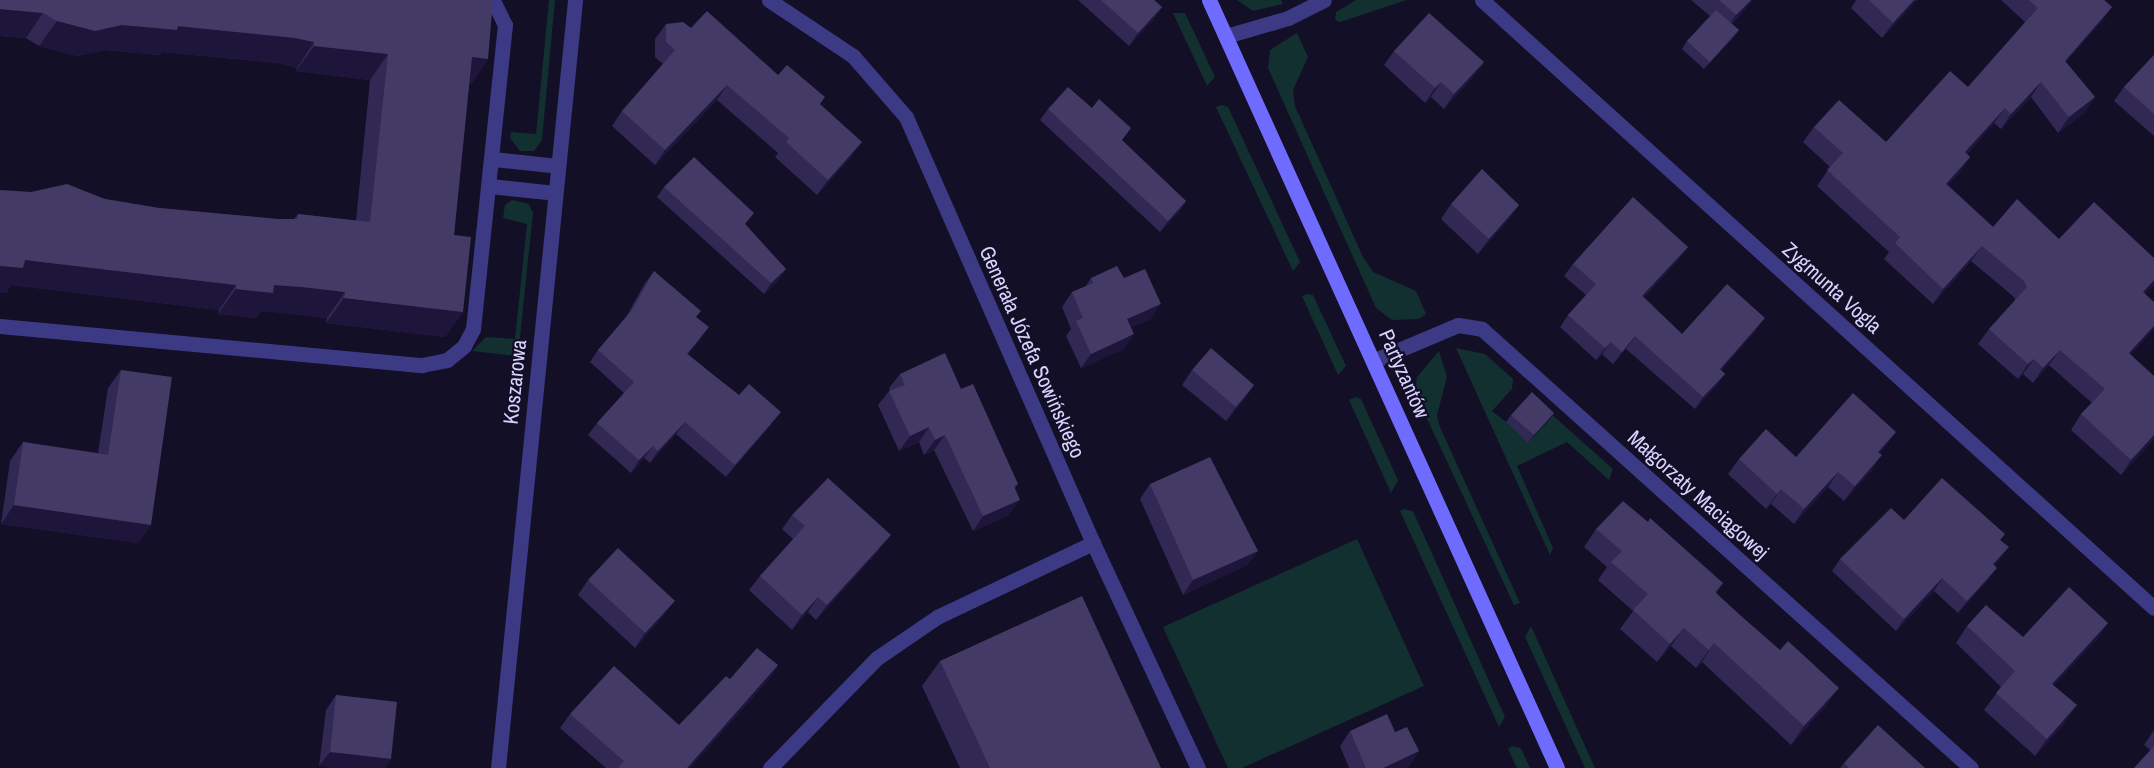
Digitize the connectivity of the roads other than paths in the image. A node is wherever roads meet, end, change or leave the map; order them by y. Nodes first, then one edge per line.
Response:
1 (493, 0) edge
2 (575, 0) edge
3 (770, 0) edge
4 (1209, 0) edge
5 (1324, 0) edge
6 (1482, 0) edge
7 (1226, 36) junction
8 (493, 159) junction
9 (558, 166) junction
10 (490, 186) junction
11 (555, 193) junction
12 (0, 326) edge
13 (1375, 360) junction
14 (1093, 543) junction
15 (2154, 608) edge
16 (498, 768) edge
17 (770, 768) edge
18 (1198, 768) edge
19 (1557, 768) edge
20 (1971, 768) edge

1 - 8 street
2 - 9 street, Koszarowa
3 - 14 street, Generała Józefa Sowińskiego
4 - 7 main road, Partyzantów
5 - 7 street
6 - 15 street, Zygmunta Vogla
7 - 13 main road, Partyzantów
8 - 9 street
8 - 10 street
9 - 11 street, Koszarowa
10 - 11 street
10 - 12 street
11 - 16 street, Koszarowa
13 - 19 main road, Partyzantów
13 - 20 street, Małgorzaty Maciągowej
14 - 17 street
14 - 18 street, Generała Józefa Sowińskiego

